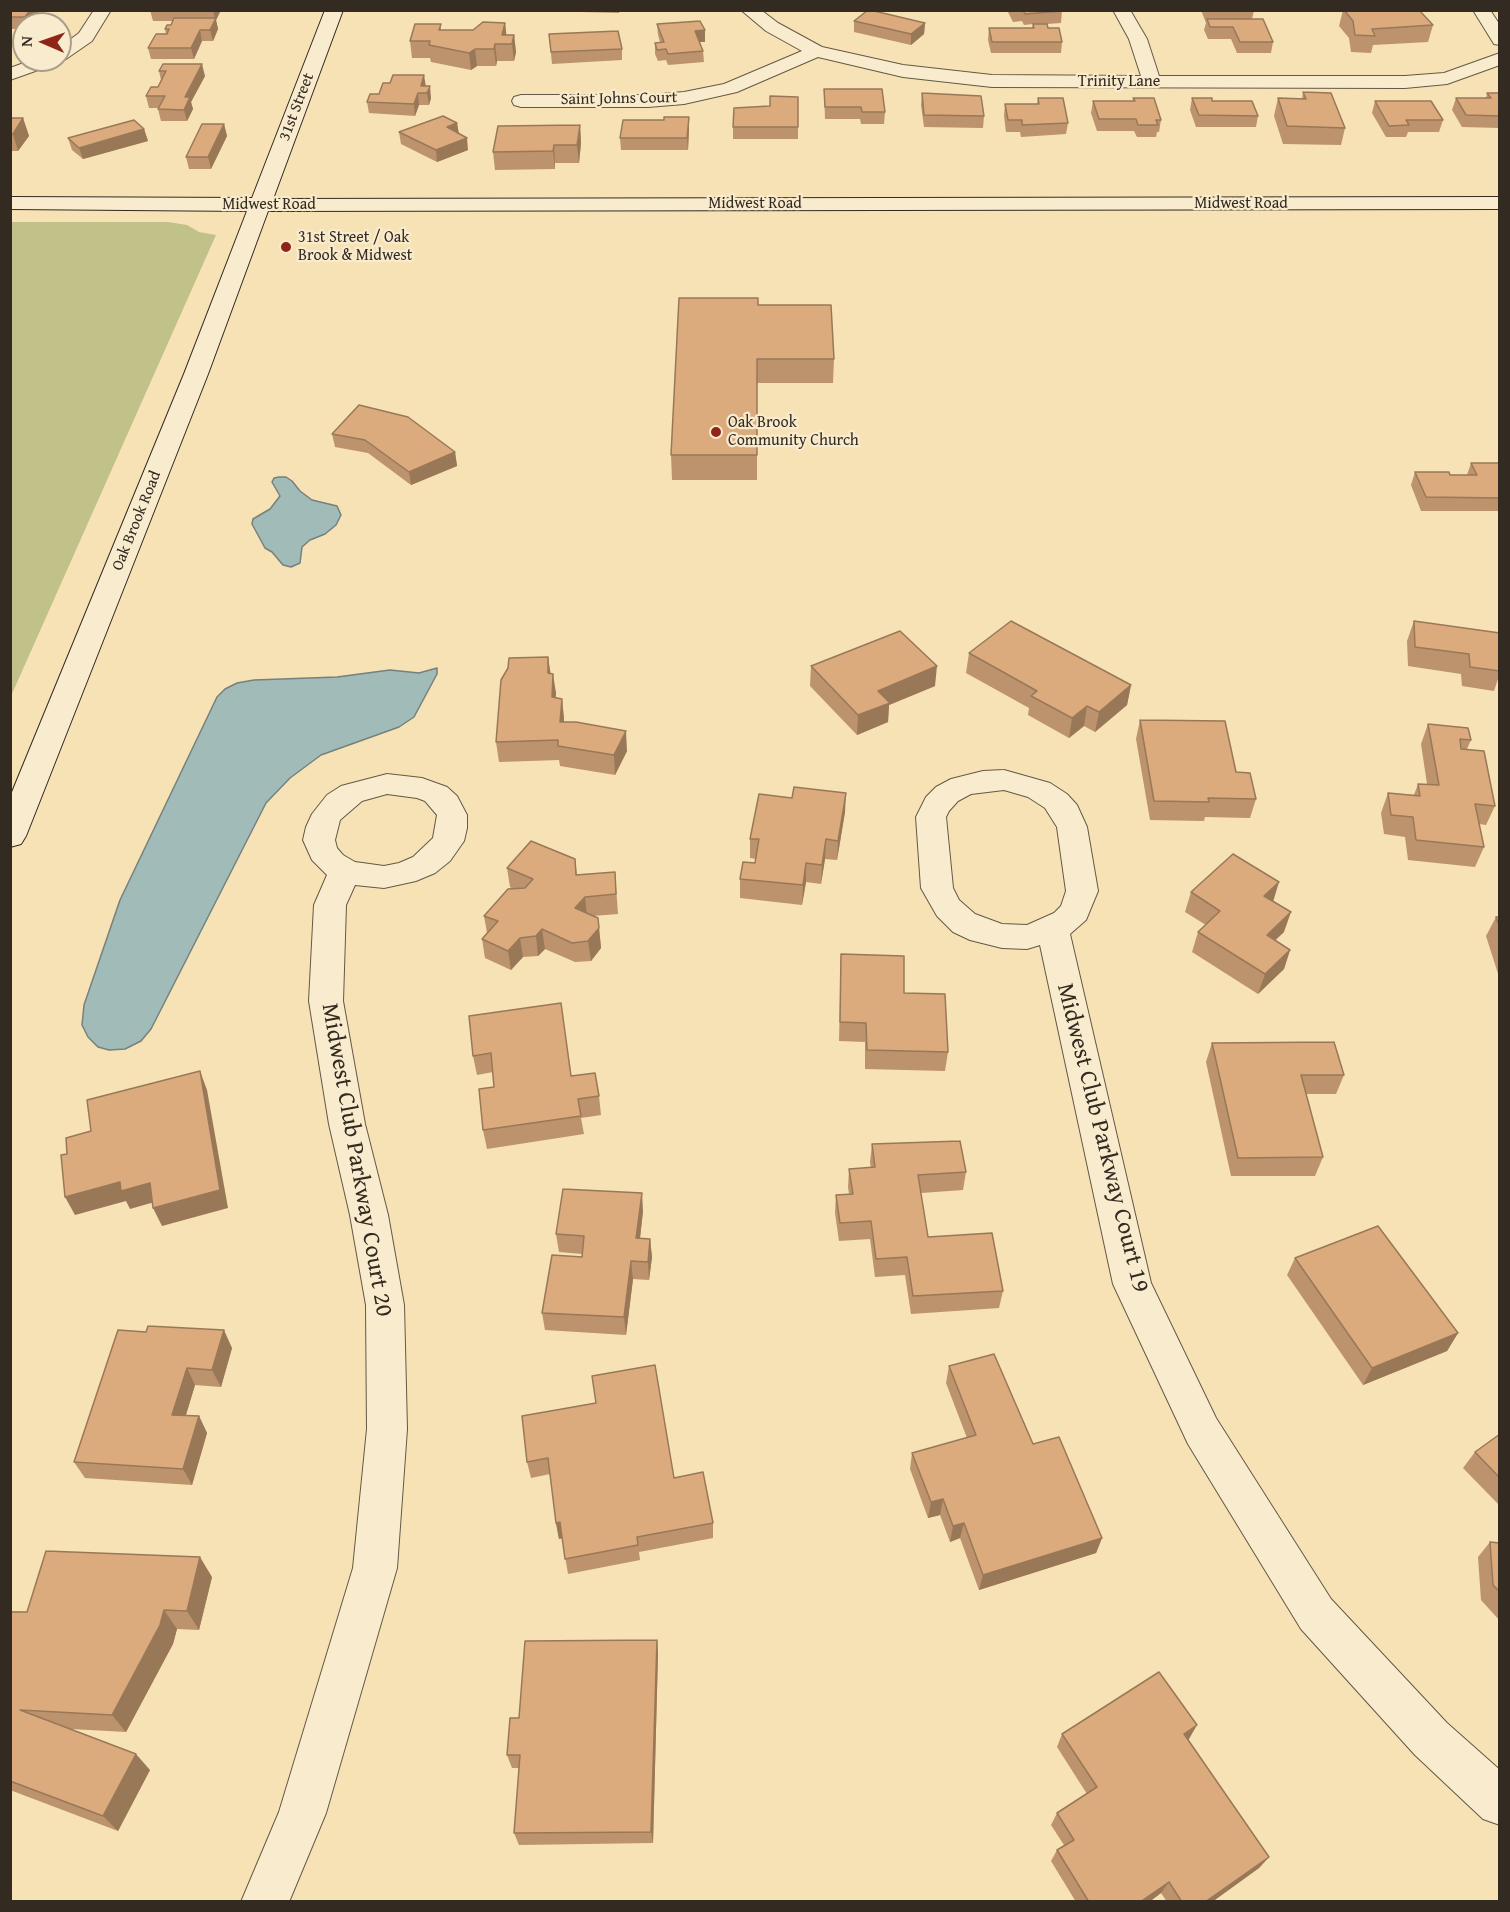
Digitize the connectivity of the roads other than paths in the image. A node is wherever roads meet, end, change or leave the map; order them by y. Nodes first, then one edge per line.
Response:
1 (103, 10) edge
2 (334, 10) edge
3 (749, 10) edge
4 (1122, 10) edge
5 (1481, 10) edge
6 (1500, 40) edge
7 (72, 47) edge
8 (816, 51) junction
9 (1500, 58) edge
10 (1152, 82) junction
11 (521, 101) dead end
12 (10, 203) edge
13 (1500, 203) edge
14 (261, 204) junction
15 (10, 836) edge
16 (345, 871) dead end
17 (1053, 929) junction
18 (1500, 1802) edge
19 (265, 1902) edge

1 - 7 street
2 - 14 street, 31st Street
3 - 8 street, Trinity Lane
4 - 10 street
5 - 6 street
8 - 10 street, Trinity Lane
8 - 11 street, Saint Johns Court
9 - 10 street, Trinity Lane
12 - 14 street, Midwest Road
13 - 14 street, Midwest Road
14 - 15 street, Oak Brook Road
16 - 19 street, Midwest Club Parkway Court 20
17 - 17 street
17 - 18 street, Midwest Club Parkway Court 19

